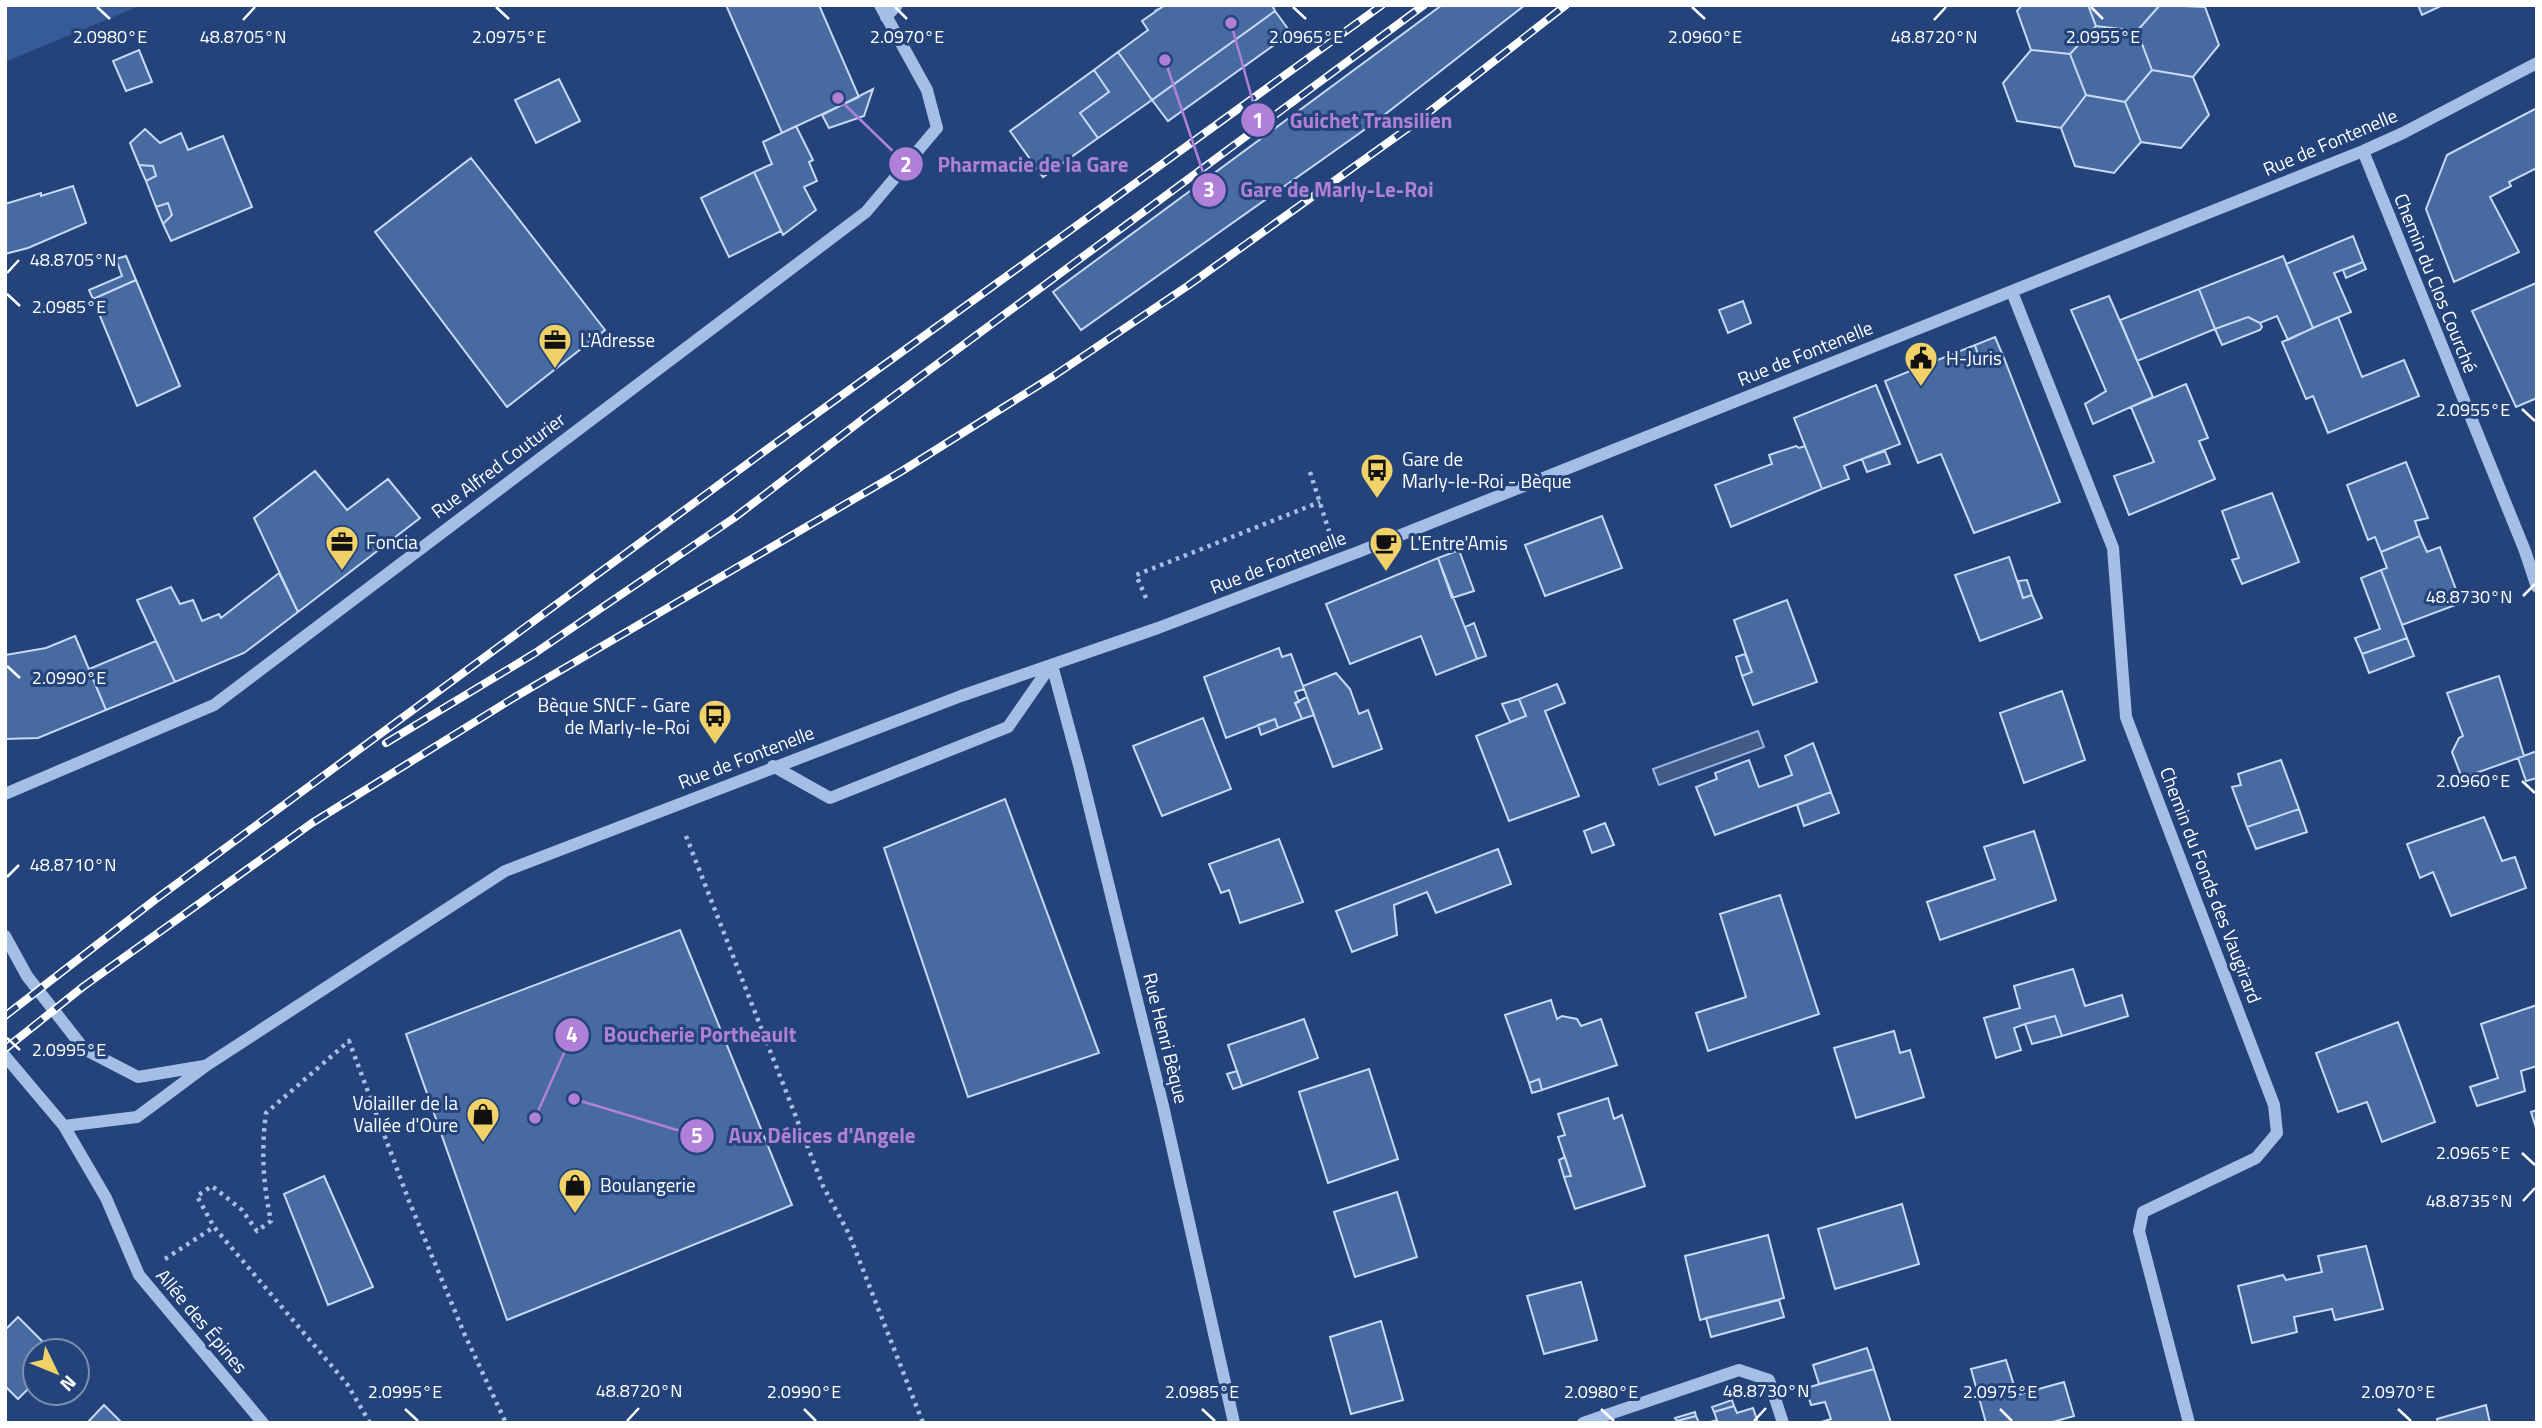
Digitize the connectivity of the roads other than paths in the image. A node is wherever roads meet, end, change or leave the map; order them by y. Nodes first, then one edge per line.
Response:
1 (897, 5) edge
2 (883, 11) edge
3 (2537, 63) edge
4 (2363, 151) junction
5 (2012, 292) junction
6 (2537, 587) edge
7 (1052, 665) junction
8 (773, 766) junction
9 (5, 794) edge
10 (5, 936) edge
11 (5, 1056) edge
12 (207, 1065) junction
13 (64, 1126) junction
14 (263, 1423) edge
15 (1234, 1423) edge
16 (1583, 1423) edge
17 (1783, 1423) edge
18 (2189, 1423) edge

1 - 2 street
2 - 9 street, Rue Alfred Couturier
3 - 4 street, Rue de Fontenelle
4 - 5 street, Rue de Fontenelle
4 - 6 street, Chemin du Clos Courché
5 - 7 street, Rue de Fontenelle
5 - 18 street, Chemin du Fonds des Vaugirard
7 - 8 street, Rue de Fontenelle
7 - 8 street
7 - 15 street, Rue Henri Bèque
8 - 12 street, Rue de Fontenelle
10 - 12 street
11 - 13 street, Allée des Épines
12 - 13 street, Rue de Fontenelle
13 - 14 street, Allée des Épines
16 - 17 street

